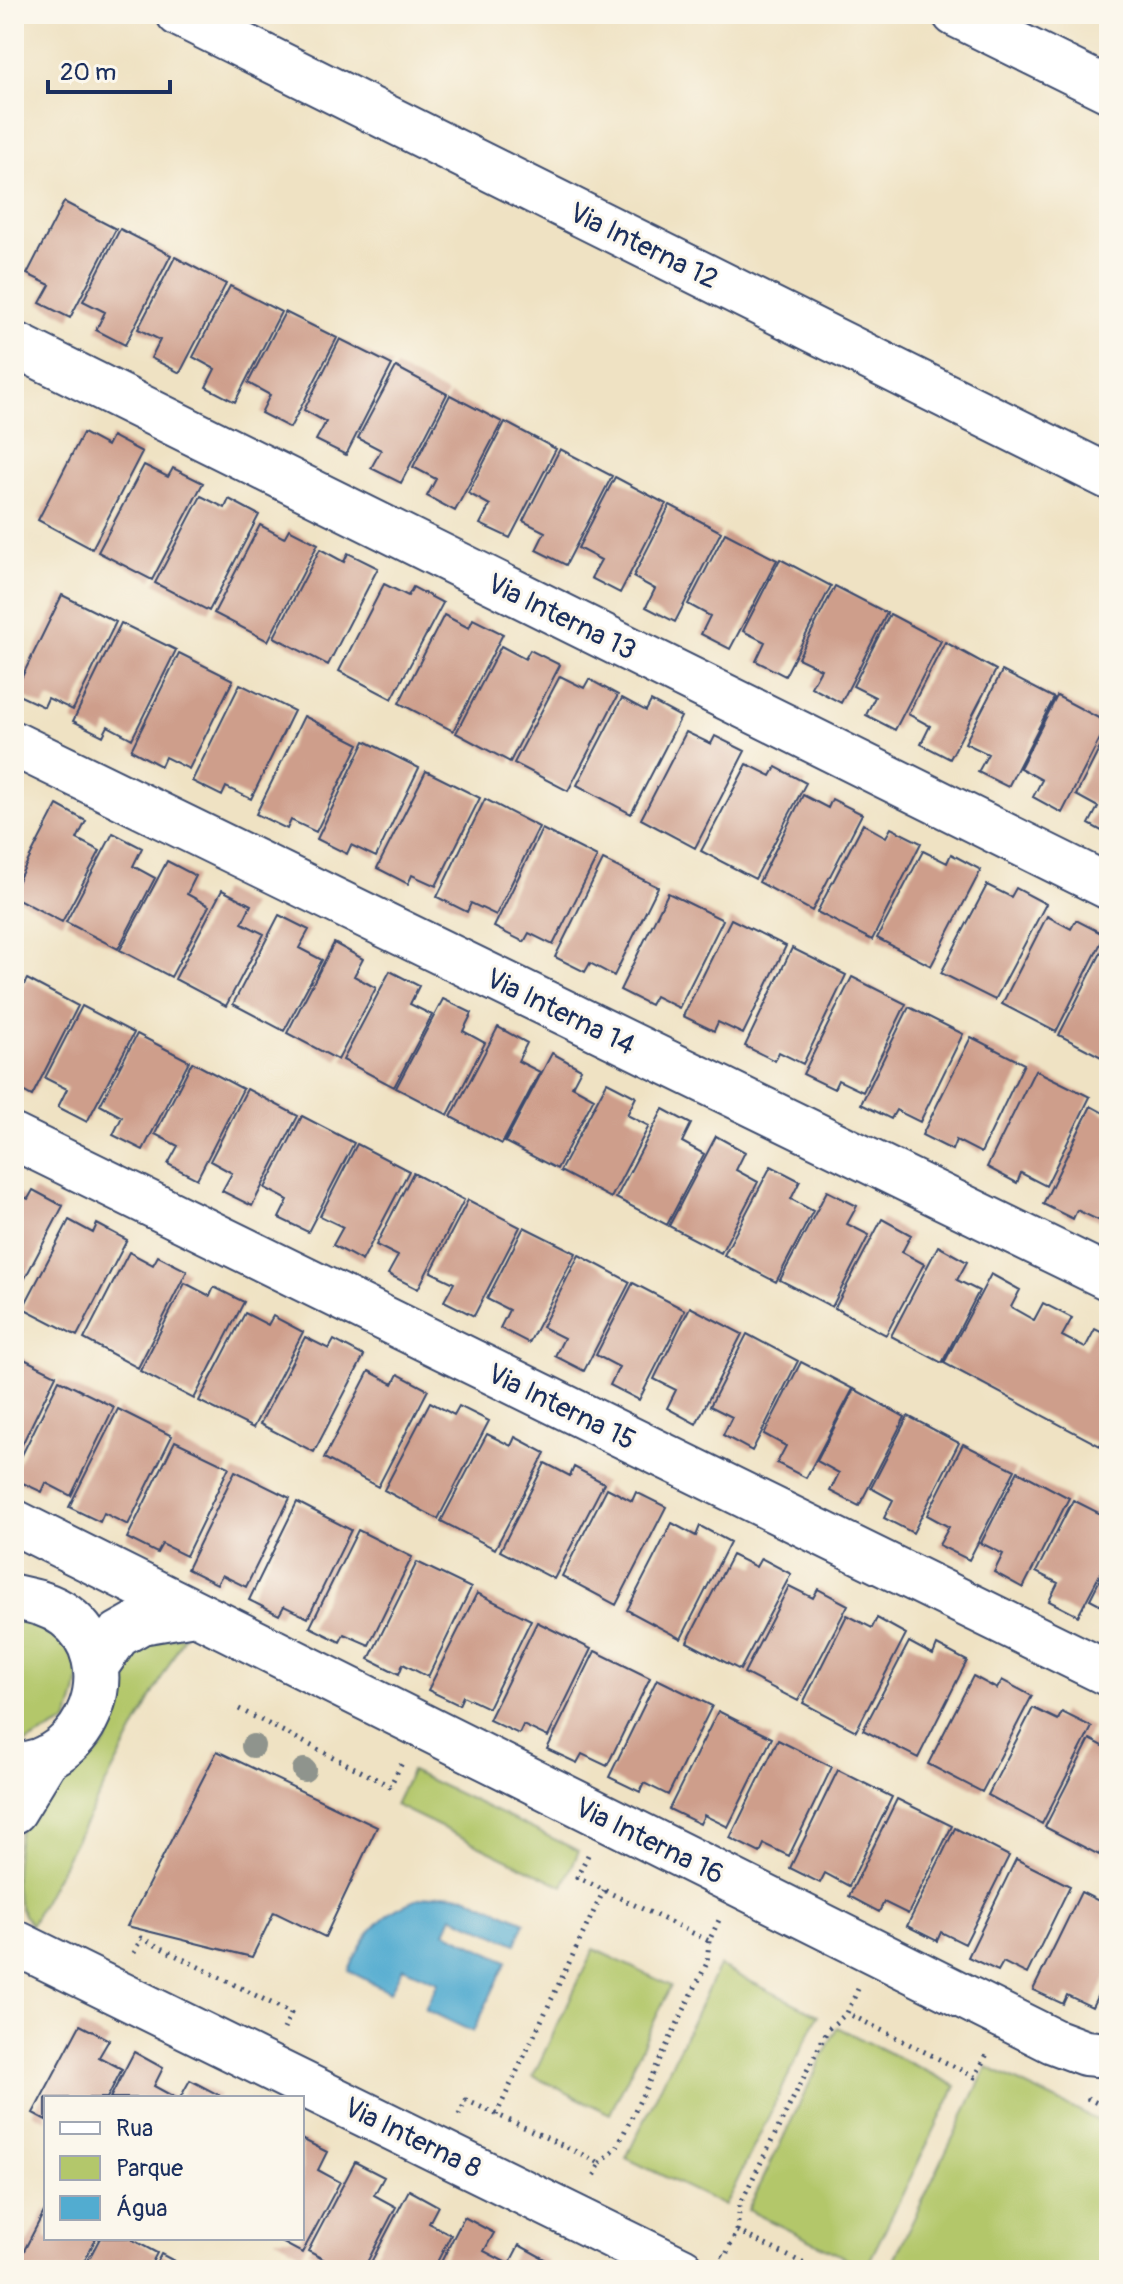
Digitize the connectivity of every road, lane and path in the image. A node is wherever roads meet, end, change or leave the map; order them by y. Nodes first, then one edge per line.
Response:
1 (179, 14) edge
2 (955, 14) edge
3 (1109, 90) edge
4 (14, 344) edge
5 (1109, 477) edge
6 (14, 744) edge
7 (1109, 887) edge
8 (14, 1137) edge
9 (1109, 1278) edge
10 (22, 1526) edge
11 (114, 1573) junction
12 (14, 1595) edge
13 (194, 1613) junction
14 (90, 1651) junction
15 (1109, 1674) edge
16 (239, 1709) dead end
17 (405, 1759) dead end
18 (31, 1761) edge
19 (14, 1811) edge
20 (590, 1849) dead end
21 (604, 1890) junction
22 (723, 1913) dead end
23 (709, 1941) junction
24 (14, 1942) edge
25 (861, 1983) dead end
26 (847, 2013) junction
27 (989, 2049) dead end
28 (1109, 2055) edge
29 (1082, 2095) dead end
30 (1109, 2109) edge
31 (496, 2115) dead end
32 (600, 2163) dead end
33 (737, 2231) dead end
34 (682, 2270) edge

1 - 5 street, Via Interna 12
2 - 3 street
4 - 7 street, Via Interna 13
6 - 9 street, Via Interna 14
8 - 15 street, Via Interna 15
10 - 11 street, Via Interna 16
10 - 12 street
11 - 13 street, Via Interna 16
11 - 14 street
12 - 14 street
13 - 14 street
13 - 28 street, Via Interna 16
14 - 18 street
16 - 17 path
18 - 19 street
20 - 21 path
21 - 23 path
21 - 31 path
22 - 23 path
23 - 32 path
24 - 34 street, Via Interna 8
25 - 26 path
26 - 27 path
26 - 33 path
29 - 30 path

